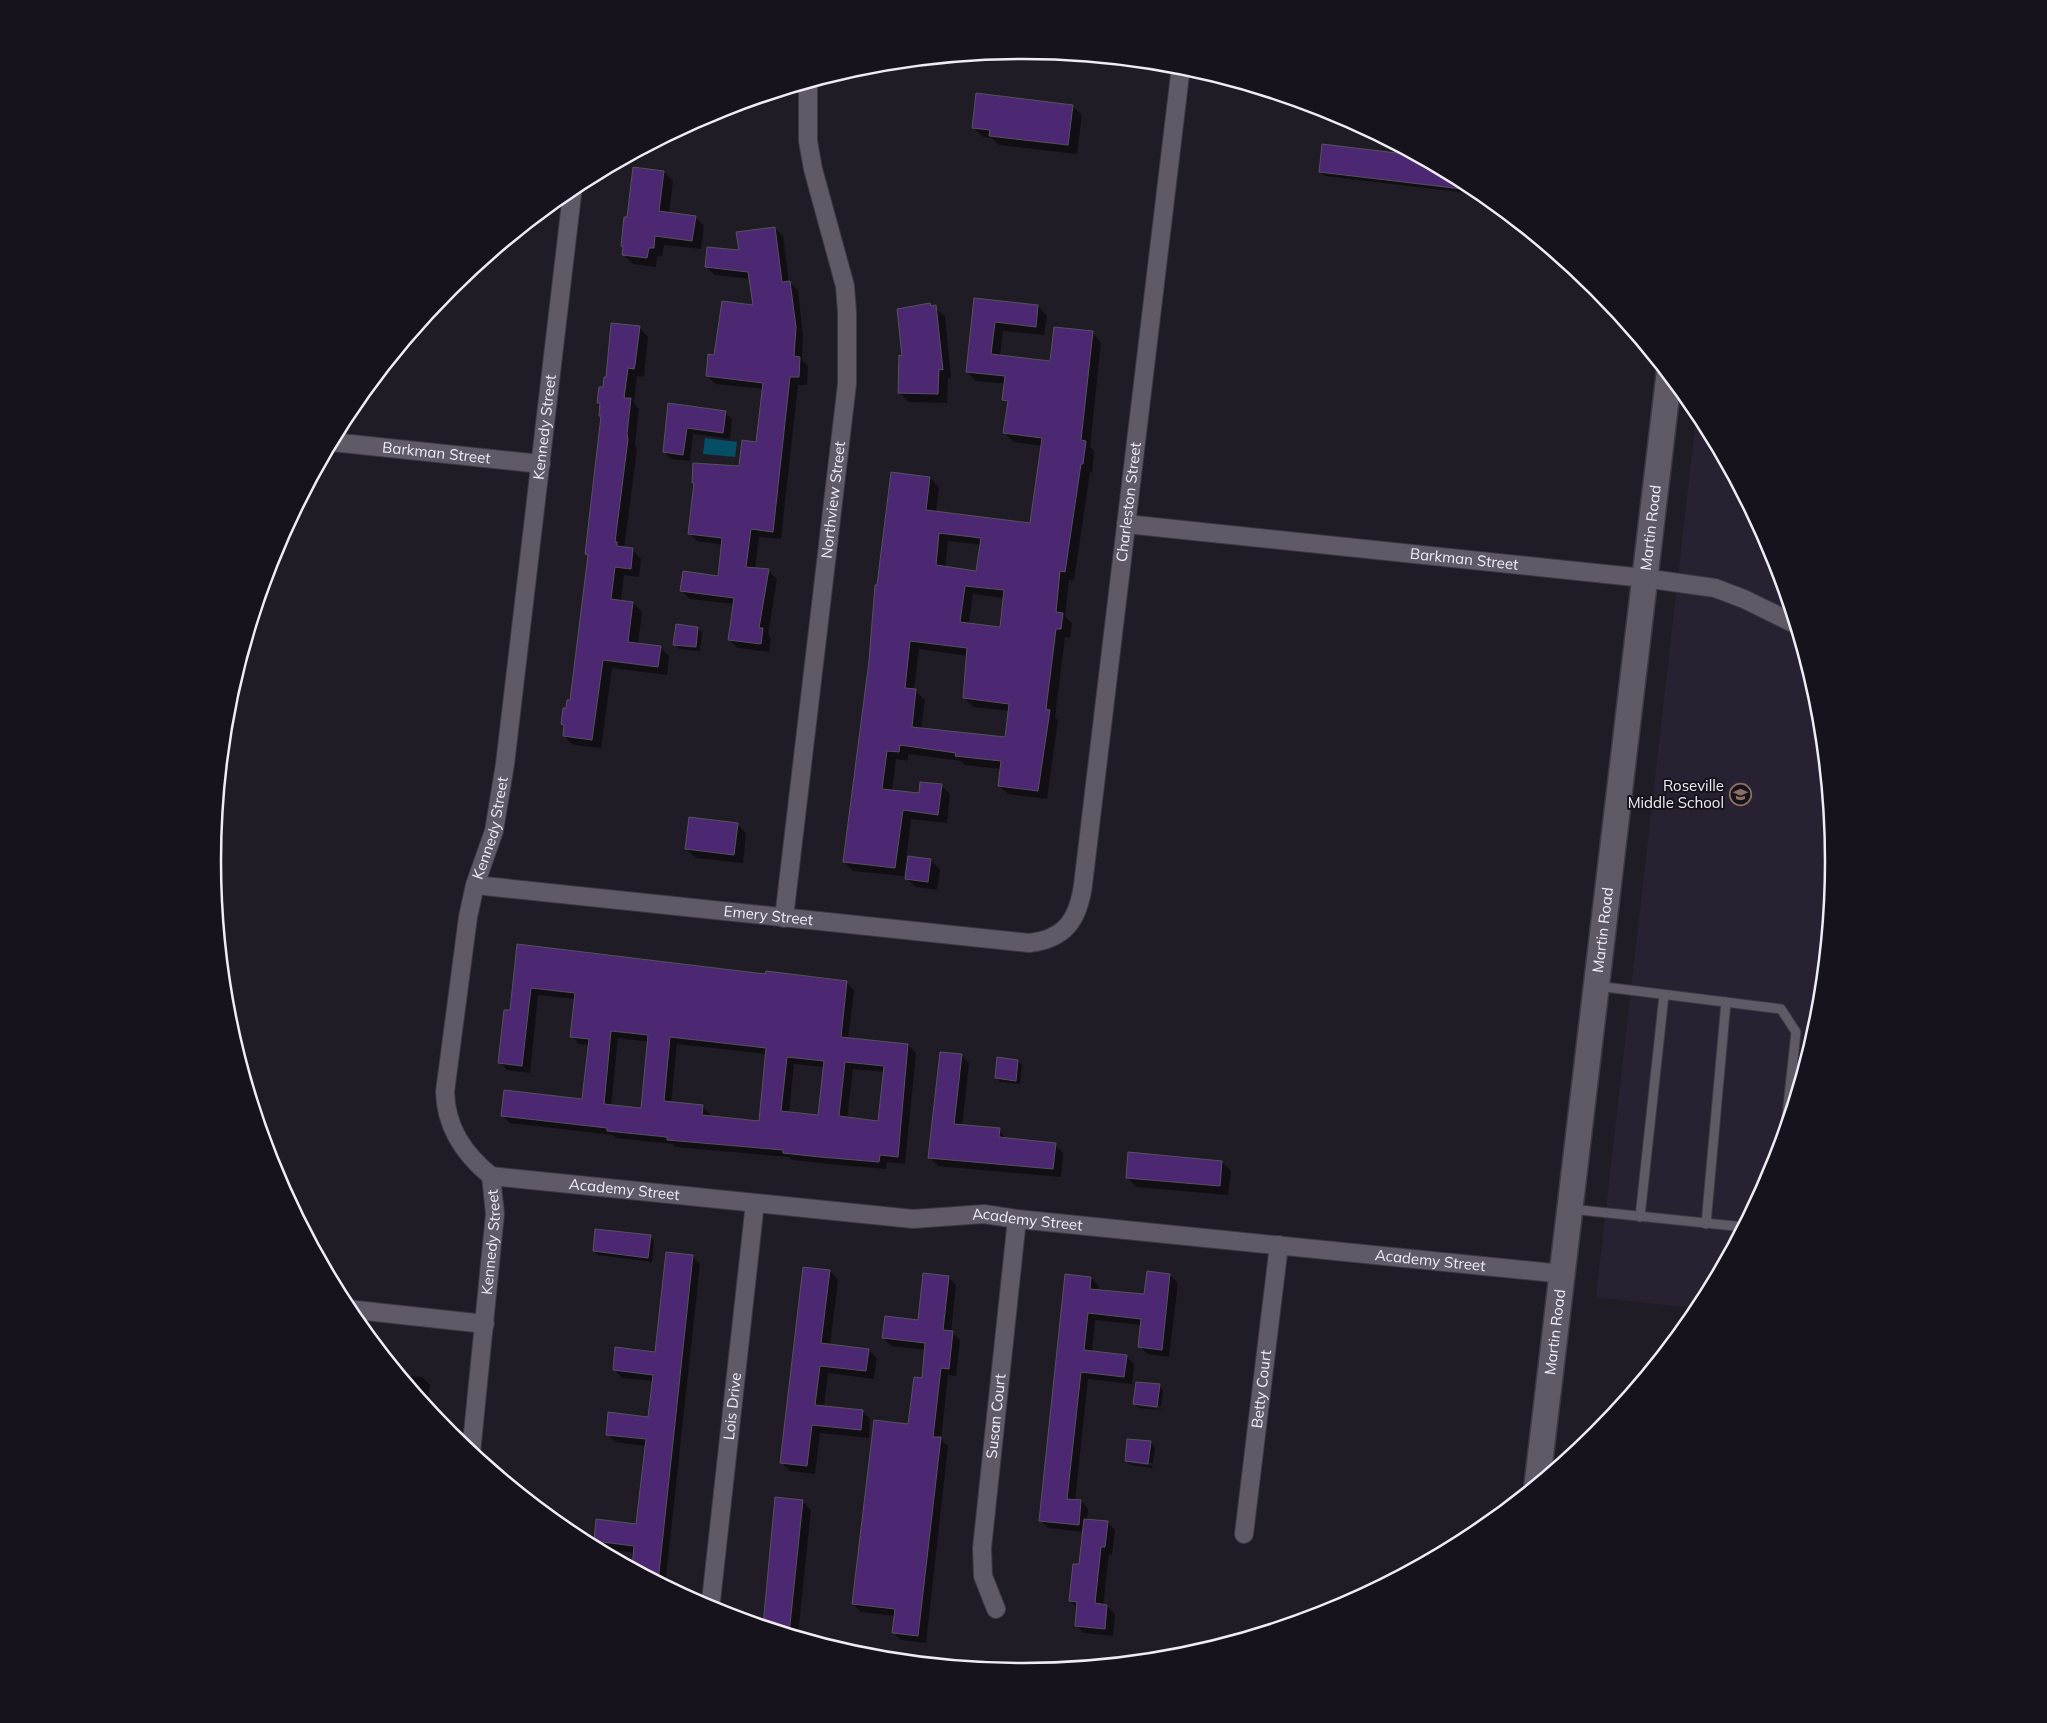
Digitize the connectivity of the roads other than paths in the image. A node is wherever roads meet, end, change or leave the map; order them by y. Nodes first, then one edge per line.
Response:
1 (1180, 74) edge
2 (808, 88) edge
3 (572, 199) edge
4 (1668, 384) edge
5 (339, 443) edge
6 (541, 464) junction
7 (1126, 524) junction
8 (1644, 578) junction
9 (1789, 621) edge
10 (475, 886) junction
11 (784, 918) junction
12 (1061, 932) joint
13 (1596, 986) junction
14 (1664, 995) junction
15 (1726, 1002) junction
16 (1788, 1107) edge
17 (491, 1176) junction
18 (755, 1203) junction
19 (1570, 1209) junction
20 (1640, 1217) junction
21 (1017, 1219) junction
22 (1706, 1224) junction
23 (1738, 1227) edge
24 (1279, 1244) junction
25 (1563, 1274) junction
26 (358, 1310) edge
27 (485, 1324) junction
28 (472, 1444) edge
29 (1538, 1477) edge
30 (1244, 1534) dead end
31 (711, 1601) edge
32 (996, 1609) dead end

1 - 7 street, Charleston Street
2 - 11 street, Northview Street
3 - 6 street, Kennedy Street
4 - 8 street, Martin Road
5 - 6 street, Barkman Street
6 - 10 street, Kennedy Street
7 - 8 street, Barkman Street
7 - 12 street, Charleston Street
8 - 9 street, Barkman Street
8 - 13 street, Martin Road
10 - 11 street, Emery Street
10 - 17 street, Kennedy Street
11 - 12 street, Emery Street
13 - 14 lane
13 - 19 street, Martin Road
14 - 15 lane
14 - 20 lane
15 - 16 lane
15 - 22 lane
17 - 18 street, Academy Street
17 - 27 street, Kennedy Street
18 - 21 street, Academy Street
18 - 31 street, Lois Drive
19 - 20 lane
19 - 25 street, Martin Road
20 - 22 lane
21 - 24 street, Academy Street
21 - 32 street, Susan Court
22 - 23 lane
24 - 25 street, Academy Street
24 - 30 street, Betty Court
25 - 29 street, Martin Road
26 - 27 street
27 - 28 street, Kennedy Street

